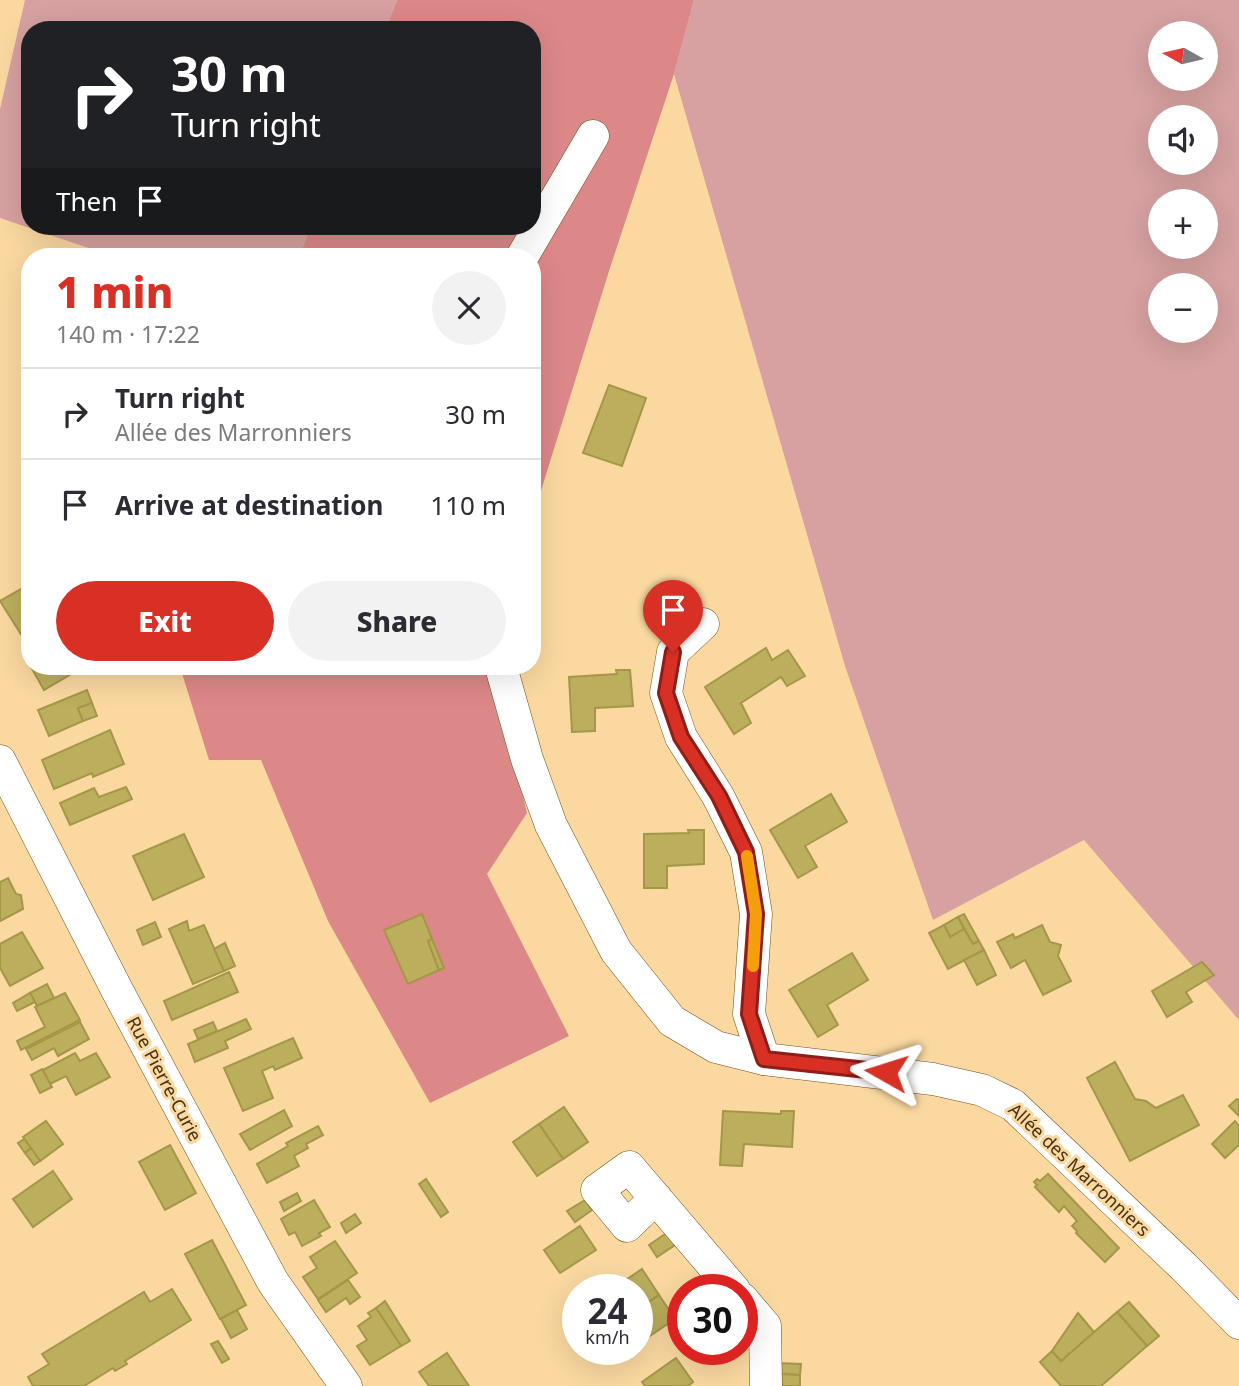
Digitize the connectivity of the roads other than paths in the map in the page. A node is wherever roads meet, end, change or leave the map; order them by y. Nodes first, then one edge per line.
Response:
1 (593, 136) dead end
2 (541, 225) edge
3 (703, 624) dead end
4 (502, 675) edge
5 (0, 761) edge
6 (764, 1059) junction
7 (656, 1198) dead end
8 (720, 1274) edge
9 (758, 1317) edge
10 (1239, 1323) edge
11 (346, 1386) edge
12 (766, 1386) edge

1 - 2 street
3 - 6 street
4 - 6 street, Allée des Marronniers
5 - 11 street, Rue Pierre-Curie
6 - 10 street, Allée des Marronniers
7 - 8 street
9 - 12 street

